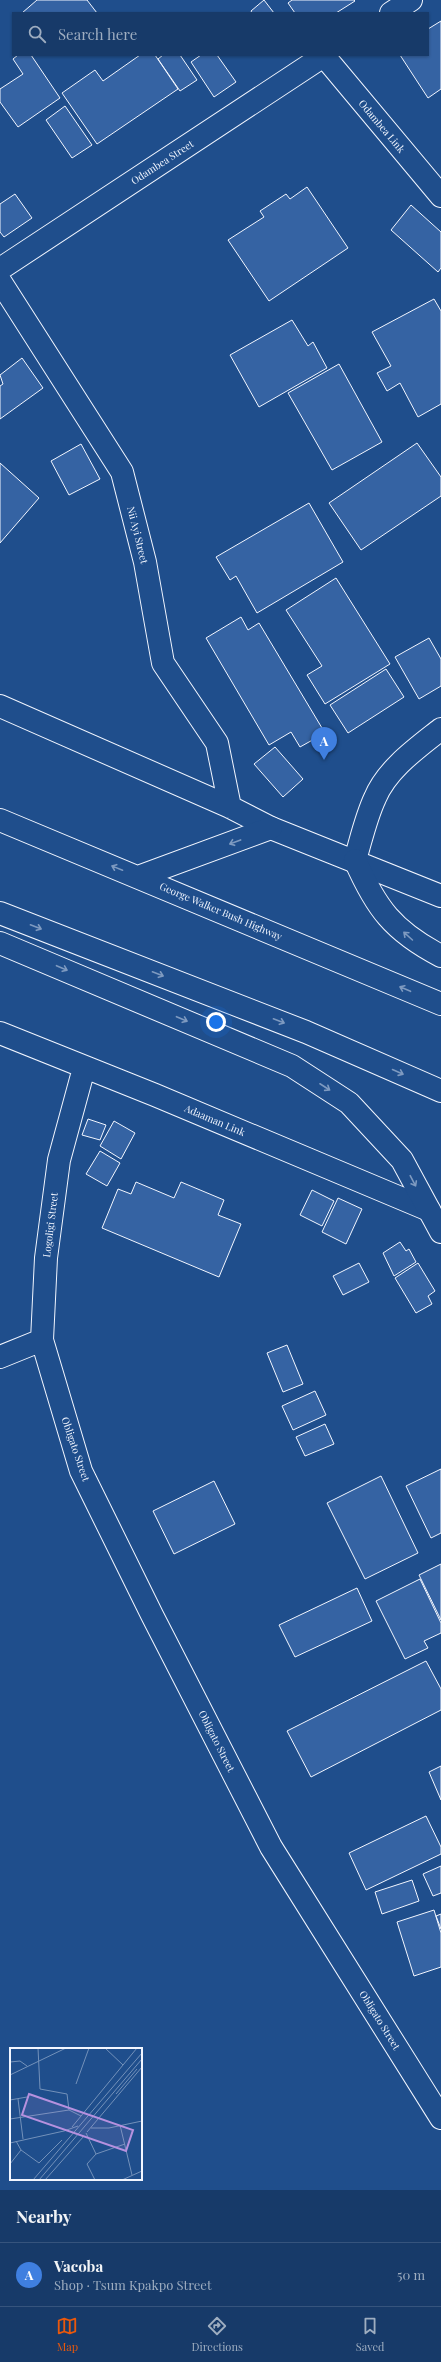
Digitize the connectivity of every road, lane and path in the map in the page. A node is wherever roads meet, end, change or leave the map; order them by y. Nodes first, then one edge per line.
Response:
1 (411, 0) edge
2 (393, 12) edge
3 (322, 56) edge
4 (325, 56) edge
5 (441, 196) edge
6 (0, 269) edge
7 (0, 281) edge
8 (0, 706) edge
9 (441, 729) edge
10 (230, 807) junction
11 (0, 820) edge
12 (272, 828) junction
13 (355, 860) junction
14 (138, 877) junction
15 (441, 896) edge
16 (0, 913) edge
17 (0, 943) edge
18 (441, 956) edge
19 (441, 1004) edge
20 (0, 1034) edge
21 (84, 1068) junction
22 (441, 1091) edge
23 (429, 1210) junction
24 (441, 1232) edge
25 (42, 1340) junction
26 (0, 1357) edge
27 (441, 2118) edge

1 - 2 main road
3 - 6 main road, Odambea Street
4 - 5 main road, Odambea Link
7 - 10 main road, Nii Ayi Street
8 - 10 main road
9 - 13 main road
10 - 12 main road
14 -> 11 main road, George Walker Bush Highway
12 - 13 main road
12 -> 14 main road
13 - 15 main road
18 -> 13 main road
19 -> 14 main road, George Walker Bush Highway
16 -> 22 main road
17 -> 23 main road
20 - 21 main road, Adaaman Link
21 - 23 main road, Adaaman Link
21 - 25 main road, Logoligi Street
23 - 24 main road
25 - 26 main road
25 - 27 main road, Obligato Street

